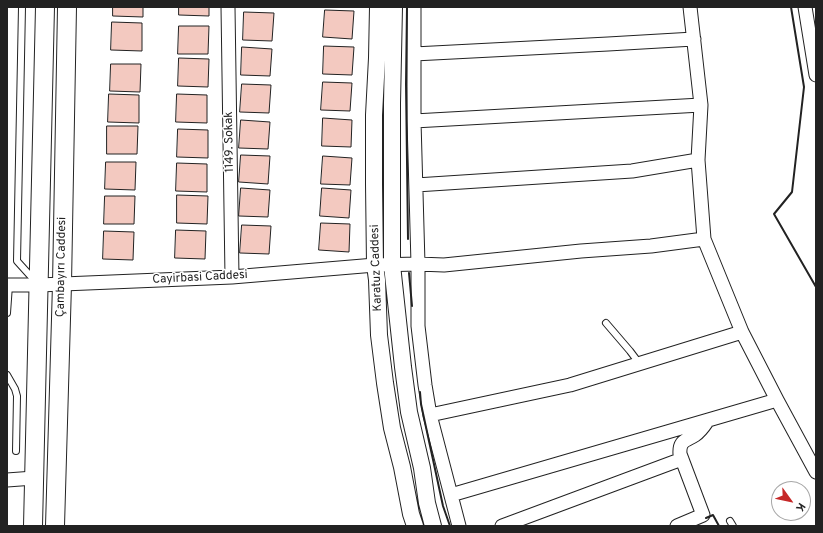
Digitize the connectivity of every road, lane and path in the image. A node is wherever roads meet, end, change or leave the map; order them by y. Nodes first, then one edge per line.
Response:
1 (22, 7) edge
2 (45, 7) edge
3 (67, 7) edge
4 (228, 7) edge
5 (378, 7) edge
6 (394, 7) edge
7 (414, 7) edge
8 (690, 7) edge
9 (805, 7) edge
10 (694, 39) junction
11 (414, 54) junction
12 (816, 75) edge
13 (701, 105) junction
14 (414, 121) junction
15 (698, 160) junction
16 (416, 185) junction
17 (704, 239) junction
18 (418, 264) junction
19 (375, 265) junction
20 (392, 265) junction
21 (232, 277) junction
22 (62, 284) junction
23 (8, 285) edge
24 (39, 285) junction
25 (7, 313) edge
26 (606, 323) dead end
27 (742, 332) junction
28 (639, 363) junction
29 (7, 375) edge
30 (777, 400) junction
31 (430, 415) junction
32 (708, 420) junction
33 (16, 450) dead end
34 (682, 459) junction
35 (816, 472) edge
36 (34, 478) junction
37 (7, 480) edge
38 (451, 494) junction
39 (33, 526) edge
40 (55, 526) edge
41 (415, 526) edge
42 (433, 526) edge
43 (459, 526) edge
44 (502, 526) edge
45 (677, 526) edge

1 - 24 lane
2 - 24 main road, Çambayırı Caddesi
3 - 22 main road, Çambayırı Caddesi
4 - 21 street, 1149. Sokak
5 - 19 street, Karatuz Caddesi
6 - 20 street
7 - 11 street
8 - 10 street
9 - 12 street
10 - 11 street
10 - 13 street
11 - 14 street
13 - 14 street
13 - 15 street
14 - 16 street
15 - 16 street
15 - 17 street
16 - 18 street
17 - 18 street, Cayirbasi Caddesi
17 - 27 street
18 - 20 street, Cayirbasi Caddesi
18 - 31 street
19 - 20 street, Cayirbasi Caddesi
19 - 21 street, Cayirbasi Caddesi
19 - 41 street, Karatuz Caddesi
20 - 42 street
21 - 22 street, Cayirbasi Caddesi
22 - 24 street, Cayirbasi Caddesi
22 - 40 main road, Çambayırı Caddesi
23 - 24 street, Cayirbasi Caddesi
23 - 25 lane
24 - 36 main road, Çambayırı Caddesi
26 - 28 lane
27 - 28 street
27 - 30 street
28 - 31 street
29 - 33 lane
30 - 32 street
30 - 35 street
31 - 38 street
32 - 34 street
32 - 38 street
34 - 44 street
34 - 45 street
36 - 37 street
36 - 39 main road, Çambayırı Caddesi
38 - 43 street

